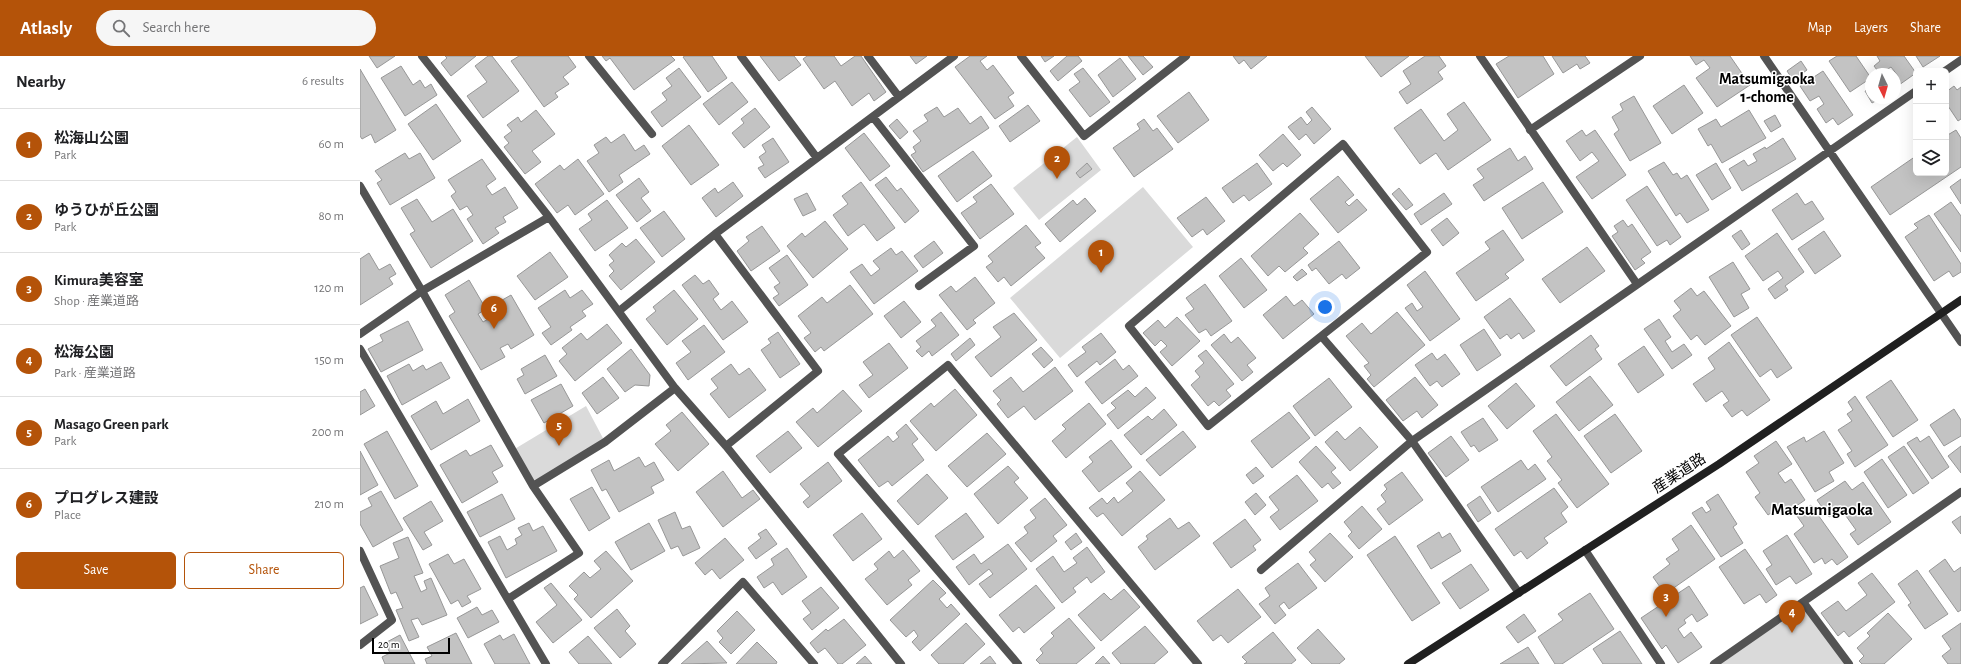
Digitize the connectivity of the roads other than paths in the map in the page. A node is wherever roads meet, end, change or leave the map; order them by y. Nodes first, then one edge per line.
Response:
1 (422, 56) edge
2 (589, 56) edge
3 (741, 56) edge
4 (868, 56) edge
5 (954, 56) edge
6 (1021, 56) edge
7 (1186, 56) edge
8 (1480, 56) edge
9 (1640, 56) edge
10 (1764, 56) edge
11 (1961, 60) edge
12 (1949, 68) edge
13 (1913, 93) edge
14 (899, 97) junction
15 (873, 117) junction
16 (1530, 130) junction
17 (652, 134) dead end
18 (1830, 150) junction
19 (817, 158) junction
20 (360, 186) edge
21 (549, 217) junction
22 (716, 234) junction
23 (1637, 284) junction
24 (919, 286) dead end
25 (422, 291) junction
26 (1961, 300) edge
27 (619, 311) junction
28 (1943, 314) junction
29 (360, 334) edge
30 (1322, 337) junction
31 (1961, 342) edge
32 (360, 349) edge
33 (676, 388) junction
34 (1412, 442) junction
35 (726, 446) junction
36 (533, 486) junction
37 (1961, 492) edge
38 (1585, 550) junction
39 (360, 551) edge
40 (1261, 570) dead end
41 (1519, 593) junction
42 (508, 599) junction
43 (1803, 602) junction
44 (360, 645) edge
45 (546, 664) edge
46 (662, 664) edge
47 (814, 664) edge
48 (901, 664) edge
49 (1018, 664) edge
50 (1198, 664) edge
51 (1408, 664) edge
52 (1661, 664) edge
53 (1714, 664) edge
54 (1849, 664) edge

1 - 21 street
2 - 17 street
3 - 19 street
4 - 14 street
5 - 14 street
6 - 7 street
8 - 16 street
9 - 16 street
10 - 18 street
11 - 12 street
13 - 18 street
14 - 15 street
15 - 19 street
15 - 24 street
16 - 23 street
18 - 23 street
18 - 28 street
19 - 22 street
20 - 25 street
21 - 25 street
21 - 27 street
22 - 27 street
22 - 35 street
23 - 34 street
25 - 29 street
25 - 36 street
26 - 28 street, 産業道路
27 - 33 street
28 - 31 street
28 - 38 street, 産業道路
30 - 30 street
30 - 34 street
32 - 42 street
33 - 35 street
33 - 36 street
34 - 40 street
34 - 41 street
35 - 48 street
36 - 42 street
37 - 43 street
38 - 41 street, 産業道路
38 - 52 street
39 - 44 street
41 - 51 street, 産業道路
42 - 45 street
43 - 53 street
43 - 54 street
46 - 47 street
49 - 50 street

